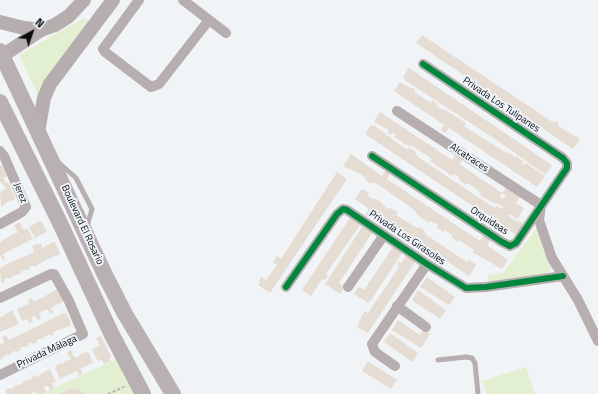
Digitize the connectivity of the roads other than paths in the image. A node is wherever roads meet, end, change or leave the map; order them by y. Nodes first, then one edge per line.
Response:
1 (113, 0) edge
2 (139, 0) edge
3 (183, 0) edge
4 (84, 1) edge
5 (101, 16) junction
6 (209, 20) junction
7 (0, 22) edge
8 (40, 30) junction
9 (226, 33) dead end
10 (1, 53) edge
11 (423, 64) dead end
12 (0, 102) edge
13 (397, 111) dead end
14 (38, 132) junction
15 (0, 151) edge
16 (372, 156) dead end
17 (567, 163) joint
18 (541, 205) junction
19 (0, 224) edge
20 (384, 236) junction
21 (427, 264) junction
22 (563, 276) junction
23 (286, 287) dead end
24 (348, 287) dead end
25 (0, 298) edge
26 (397, 306) junction
27 (426, 327) dead end
28 (598, 341) edge
29 (438, 360) dead end
30 (395, 366) dead end
31 (0, 375) edge
32 (143, 394) edge
33 (173, 394) edge
34 (478, 394) edge

1 - 5 street
2 - 6 street
3 - 6 street
4 - 5 street
4 - 8 street
5 - 14 street
6 - 9 street
7 - 8 street
8 - 10 street
10 - 14 main road, Boulevard El Rosario
11 - 17 street, Privada Los Tulipanes
12 - 32 main road, Boulevard El Rosario
13 - 18 street, Alcatraces
14 - 33 main road, Boulevard El Rosario
15 - 19 street, Jerez
16 - 18 street, Orquideas
17 - 18 street, Orquideas
18 - 22 street
20 - 21 street, Privada Los Girasoles
20 - 23 street, Privada Los Girasoles
20 - 24 street
21 - 22 street, Privada Los Girasoles
21 - 26 street
22 - 28 street
25 - 31 street, Privada Málaga
26 - 27 street
26 - 30 street
29 - 34 lane

